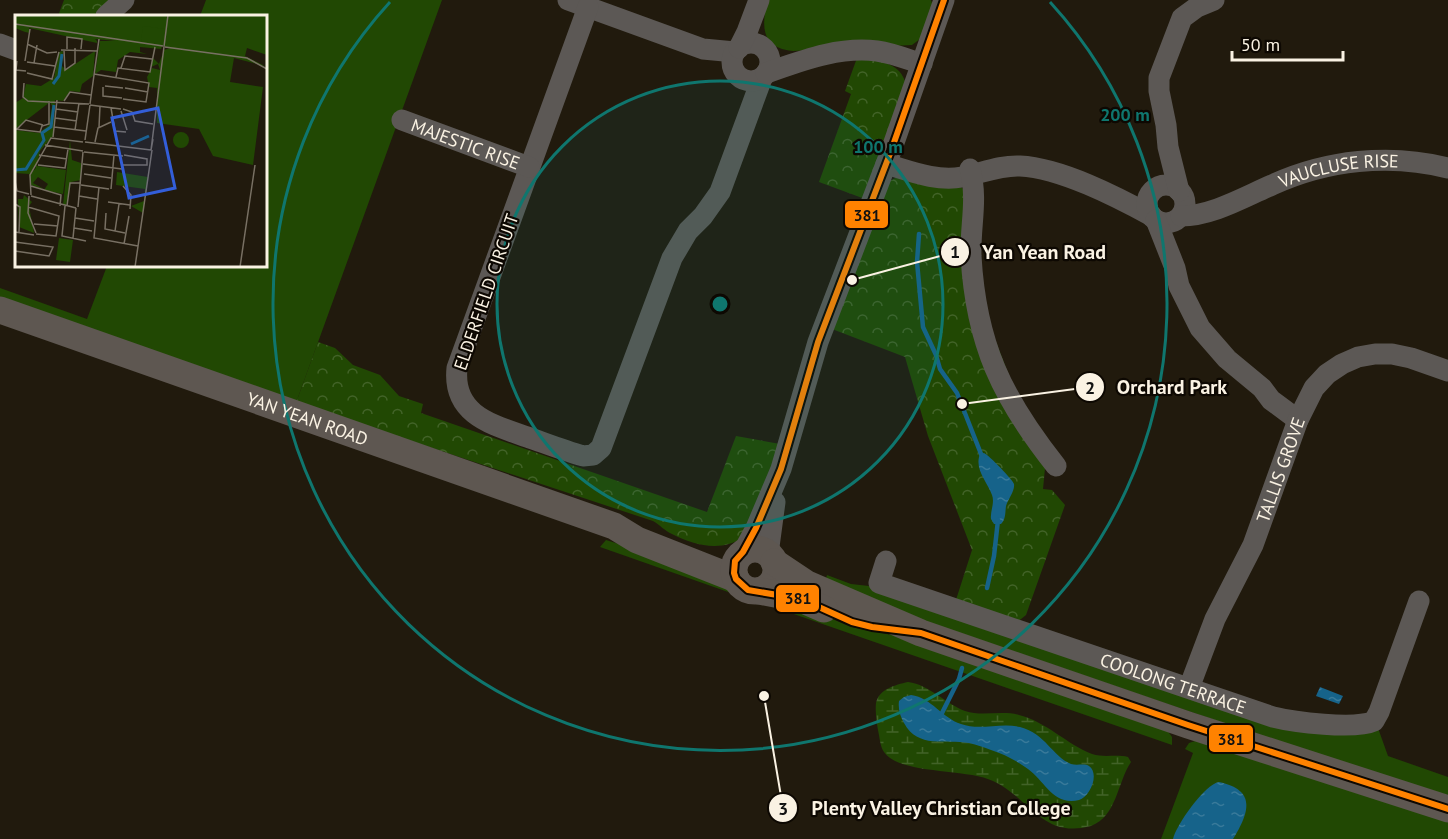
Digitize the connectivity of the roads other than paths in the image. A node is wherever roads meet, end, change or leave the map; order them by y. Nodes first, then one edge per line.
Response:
1 (124, 0) edge
2 (944, 0) edge
3 (1202, 2) edge
4 (578, 4) edge
5 (758, 4) edge
6 (107, 15) edge
7 (0, 44) edge
8 (763, 48) junction
9 (15, 50) edge
10 (805, 60) junction
11 (922, 64) junction
12 (746, 67) junction
13 (402, 120) dead end
14 (1168, 147) junction
15 (889, 158) junction
16 (529, 167) junction
17 (1448, 168) edge
18 (974, 171) junction
19 (1154, 191) junction
20 (1108, 192) junction
21 (1181, 205) junction
22 (1154, 218) junction
23 (1174, 268) junction
24 (0, 310) edge
25 (1448, 371) edge
26 (1301, 412) junction
27 (1057, 471) dead end
28 (886, 561) dead end
29 (753, 566) junction
30 (1419, 601) dead end
31 (1189, 688) junction
32 (1448, 809) edge

1 - 6 street
2 - 11 street
3 - 14 street
4 - 12 street
4 - 16 street, ELDERFIELD CIRCUIT
5 - 8 street
5 - 12 street
7 - 9 street
8 - 10 street
8 - 12 street
10 - 11 street
10 - 12 street
11 - 15 street
12 - 16 street, ELDERFIELD CIRCUIT
13 - 16 street, MAJESTIC RISE
14 - 19 street
14 - 21 street
15 - 18 street
15 - 29 street
17 - 21 street, VAUCLUSE RISE
18 - 20 street
18 - 27 street
19 - 20 street
19 - 21 street
19 - 22 street
20 - 22 street
21 - 22 street
21 - 23 street
22 - 23 street
23 - 26 street
24 - 29 main road, YAN YEAN ROAD
25 - 26 street, TALLIS GROVE
26 - 31 street, TALLIS GROVE
28 - 31 street, COOLONG TERRACE
29 - 32 main road, YAN YEAN ROAD
30 - 31 street, COOLONG TERRACE

